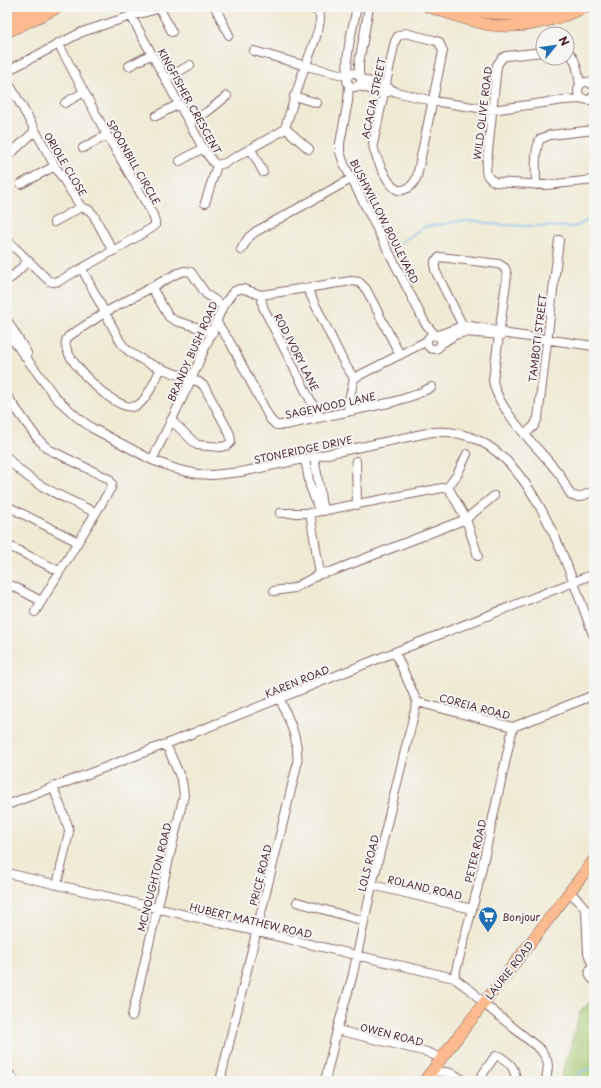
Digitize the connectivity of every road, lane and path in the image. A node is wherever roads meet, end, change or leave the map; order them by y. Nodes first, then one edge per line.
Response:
1 (36, 7) edge
2 (59, 7) edge
3 (215, 7) edge
4 (307, 7) edge
5 (357, 7) edge
6 (369, 7) edge
7 (428, 7) edge
8 (462, 7) edge
9 (557, 7) edge
10 (586, 7) edge
11 (163, 8) edge
12 (131, 16) junction
13 (7, 21) edge
14 (7, 32) edge
15 (172, 32) dead end
16 (229, 34) dead end
17 (58, 43) junction
18 (254, 51) dead end
19 (535, 53) edge
20 (152, 54) junction
21 (348, 58) junction
22 (575, 64) edge
23 (190, 65) dead end
24 (129, 66) dead end
25 (306, 66) junction
26 (7, 70) edge
27 (331, 72) junction
28 (166, 79) junction
29 (7, 80) edge
30 (353, 81) junction
31 (384, 90) junction
32 (588, 91) edge
33 (84, 92) junction
34 (227, 96) dead end
35 (294, 96) junction
36 (433, 101) junction
37 (65, 102) dead end
38 (317, 103) dead end
39 (179, 104) junction
40 (492, 110) junction
41 (156, 116) dead end
42 (189, 122) junction
43 (285, 128) junction
44 (594, 130) edge
45 (35, 131) junction
46 (107, 135) junction
47 (83, 148) dead end
48 (203, 148) junction
49 (251, 149) junction
50 (309, 149) dead end
51 (8, 155) edge
52 (180, 161) dead end
53 (217, 165) junction
54 (55, 166) junction
55 (263, 172) dead end
56 (351, 179) junction
57 (594, 180) edge
58 (21, 184) dead end
59 (536, 185) junction
60 (205, 203) dead end
61 (81, 207) junction
62 (54, 222) dead end
63 (7, 240) edge
64 (559, 240) dead end
65 (241, 250) dead end
66 (113, 251) junction
67 (28, 261) junction
68 (82, 269) junction
69 (11, 278) dead end
70 (152, 288) junction
71 (306, 288) junction
72 (261, 296) junction
73 (223, 306) junction
74 (106, 312) junction
75 (7, 320) edge
76 (216, 323) junction
77 (464, 329) junction
78 (7, 332) edge
79 (213, 332) junction
80 (499, 333) junction
81 (431, 340) junction
82 (547, 340) junction
83 (441, 344) junction
84 (594, 346) edge
85 (400, 355) junction
86 (162, 368) junction
87 (36, 372) junction
88 (354, 378) junction
89 (191, 380) junction
90 (432, 387) dead end
91 (7, 396) edge
92 (348, 411) junction
93 (318, 417) junction
94 (170, 423) junction
95 (525, 434) junction
96 (467, 454) dead end
97 (7, 457) edge
98 (314, 457) junction
99 (305, 459) junction
100 (152, 460) junction
101 (356, 461) dead end
102 (448, 487) junction
103 (594, 491) edge
104 (494, 496) dead end
105 (357, 504) junction
106 (7, 506) edge
107 (322, 511) junction
108 (96, 513) junction
109 (280, 513) dead end
110 (310, 513) junction
111 (466, 519) junction
112 (78, 542) junction
113 (7, 545) edge
114 (478, 556) dead end
115 (59, 570) junction
116 (320, 574) junction
117 (594, 574) edge
118 (573, 583) junction
119 (13, 586) dead end
120 (274, 591) dead end
121 (41, 601) junction
122 (35, 612) dead end
123 (594, 637) edge
124 (395, 652) junction
125 (594, 695) edge
126 (280, 699) junction
127 (417, 702) junction
128 (513, 727) junction
129 (166, 744) junction
130 (53, 787) junction
131 (7, 805) edge
132 (594, 860) edge
133 (7, 873) edge
134 (57, 885) junction
135 (372, 885) junction
136 (569, 892) junction
137 (297, 902) dead end
138 (157, 908) junction
139 (472, 909) junction
140 (364, 920) junction
141 (256, 932) junction
142 (356, 955) junction
143 (593, 966) edge
144 (454, 978) junction
145 (594, 980) edge
146 (483, 1003) junction
147 (132, 1016) dead end
148 (337, 1030) junction
149 (442, 1058) junction
150 (7, 1071) edge
151 (428, 1076) edge
152 (15, 1081) edge
153 (220, 1081) edge
154 (325, 1081) edge
155 (464, 1081) edge
156 (478, 1081) edge
157 (515, 1081) edge
158 (546, 1081) edge

1 - 13 main road
2 - 14 main road
3 - 16 street
4 - 25 street
5 - 21 street, BUSHWILLOW BOULEVARD
6 - 30 street, BUSHWILLOW BOULEVARD
7 - 10 main road
8 - 9 main road
11 - 12 street
11 - 15 street
12 - 17 street
12 - 20 street, KINGFISHER CRESCENT
17 - 26 street
17 - 33 street, SPOONBILL CIRCLE
18 - 25 street
19 - 40 street, WILD OLIVE ROAD
20 - 24 street
20 - 28 street, KINGFISHER CRESCENT
21 - 27 street
21 - 30 street, BUSHWILLOW BOULEVARD
22 - 32 street
23 - 28 street
25 - 27 street
25 - 35 street
27 - 30 street
28 - 39 street, KINGFISHER CRESCENT
29 - 45 street
30 - 31 street
30 - 56 street, BUSHWILLOW BOULEVARD
31 - 36 street
31 - 36 street, ACACIA STREET
31 - 36 street, ACACIA STREET
32 - 40 street
33 - 37 street
33 - 46 street, SPOONBILL CIRCLE
34 - 42 street
35 - 38 street
35 - 43 street
36 - 40 street
39 - 41 street
39 - 42 street, KINGFISHER CRESCENT
40 - 59 street, WILD OLIVE ROAD
42 - 48 street, KINGFISHER CRESCENT
43 - 49 street, KINGFISHER CRESCENT
43 - 50 street
44 - 59 street
45 - 51 street
45 - 54 street, ORIOLE CLOSE
46 - 47 street
46 - 66 street, SPOONBILL CIRCLE
48 - 52 street
48 - 53 street, KINGFISHER CRESCENT
49 - 53 street, KINGFISHER CRESCENT
49 - 55 street
53 - 60 street
54 - 58 street
54 - 61 street, ORIOLE CLOSE
56 - 65 street
56 - 81 street, BUSHWILLOW BOULEVARD
57 - 59 street, WILD OLIVE ROAD
61 - 62 street
61 - 66 street, ORIOLE CLOSE
63 - 67 street, SPOONBILL CIRCLE
64 - 82 street, TAMBOTI STREET
66 - 68 street, SPOONBILL CIRCLE
67 - 68 street, SPOONBILL CIRCLE
67 - 69 street
68 - 74 street
70 - 73 street
70 - 74 street
70 - 79 street
71 - 72 street, BRANDY BUSH ROAD
71 - 85 street, BRANDY BUSH ROAD
71 - 88 street
72 - 73 street, BRANDY BUSH ROAD
72 - 93 street, ROD IVORY LANE
73 - 76 street, BRANDY BUSH ROAD
74 - 86 street
74 - 86 street
75 - 87 street, STONERIDGE DRIVE
76 - 79 street, BRANDY BUSH ROAD
76 - 93 street, SAGEWOOD LANE
77 - 80 street
77 - 80 street
77 - 81 street
77 - 83 street
78 - 87 street, STONERIDGE DRIVE
79 - 89 street, BRANDY BUSH ROAD
80 - 82 street
80 - 95 street
81 - 83 street, BUSHWILLOW BOULEVARD
81 - 83 street
81 - 85 street
82 - 84 street
82 - 95 street, TAMBOTI STREET
85 - 88 street
86 - 89 street
87 - 100 street, STONERIDGE DRIVE
88 - 92 street
89 - 94 street, BRANDY BUSH ROAD
89 - 94 street
90 - 92 street, SAGEWOOD LANE
91 - 108 street
92 - 93 street, SAGEWOOD LANE
94 - 100 street, BRANDY BUSH ROAD
95 - 103 street
96 - 102 street
97 - 108 street
98 - 99 street, STONERIDGE DRIVE
98 - 107 street
98 - 118 street, STONERIDGE DRIVE
99 - 100 street, STONERIDGE DRIVE
99 - 107 street
101 - 105 street
102 - 105 street
102 - 111 street
104 - 111 street
105 - 107 street
106 - 112 street
107 - 110 street
108 - 112 street
109 - 110 street
110 - 116 street
111 - 114 street
111 - 116 street
112 - 115 street
113 - 115 street
115 - 121 street
116 - 120 street
117 - 118 street, KAREN ROAD
118 - 123 street, STONERIDGE DRIVE
118 - 124 street, KAREN ROAD
119 - 121 street
121 - 122 street
124 - 126 street, KAREN ROAD
124 - 127 street
125 - 128 street, COREIA ROAD
126 - 129 street, KAREN ROAD
126 - 141 street, PRICE ROAD
127 - 128 street, COREIA ROAD
127 - 135 street, LOLS ROAD
128 - 139 street, PETER ROAD
129 - 130 street, KAREN ROAD
129 - 138 street, MCNOUGHTON ROAD
130 - 131 street, KAREN ROAD
130 - 134 street
132 - 136 main road, LAURIE ROAD
133 - 134 street, HUBERT MATHEW ROAD
134 - 138 street, HUBERT MATHEW ROAD
135 - 139 street, ROLAND ROAD
135 - 140 street, LOLS ROAD
136 - 143 street
136 - 146 main road, LAURIE ROAD
137 - 140 street
138 - 141 street, HUBERT MATHEW ROAD
138 - 147 street, MCNOUGHTON ROAD
139 - 144 street, PETER ROAD
140 - 142 street, LOLS ROAD
141 - 142 street, HUBERT MATHEW ROAD
141 - 153 street, PRICE ROAD
142 - 144 street, HUBERT MATHEW ROAD
142 - 148 street, LOLS ROAD
143 - 145 street
144 - 146 street, HUBERT MATHEW ROAD
146 - 149 main road, LAURIE ROAD
146 - 158 street, HUBERT MATHEW ROAD
148 - 149 street, OWEN ROAD
148 - 154 street, LOLS ROAD
149 - 151 main road, LAURIE ROAD
150 - 152 street
151 - 155 street
156 - 157 street

